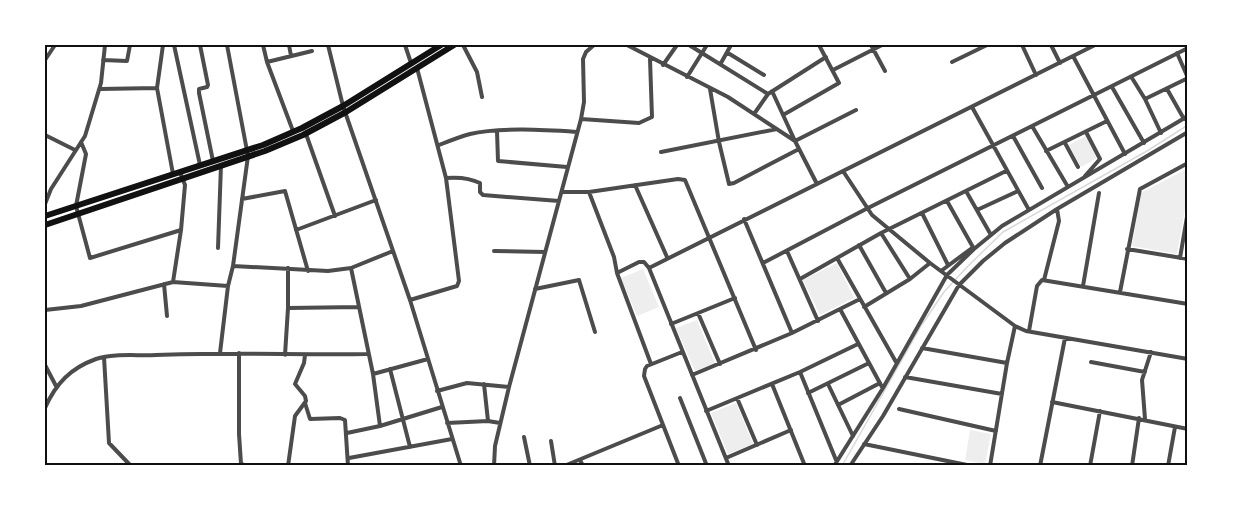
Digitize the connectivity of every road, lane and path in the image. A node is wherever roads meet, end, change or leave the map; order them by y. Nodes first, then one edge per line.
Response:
1 (55, 45) edge
2 (105, 45) edge
3 (130, 45) edge
4 (163, 45) edge
5 (174, 45) edge
6 (200, 45) edge
7 (227, 45) edge
8 (263, 45) edge
9 (289, 45) edge
10 (328, 45) edge
11 (405, 45) edge
12 (441, 45) edge
13 (454, 45) edge
14 (463, 45) edge
15 (594, 45) edge
16 (627, 45) edge
17 (677, 45) edge
18 (689, 45) edge
19 (707, 45) edge
20 (731, 45) edge
21 (819, 45) edge
22 (882, 45) edge
23 (1022, 45) edge
24 (1052, 45) edge
25 (1095, 45) edge
26 (984, 46) edge
27 (872, 47) edge
28 (1188, 48) edge
29 (312, 51) dead end
30 (48, 52) edge
31 (728, 52) junction
32 (1177, 53) junction
33 (702, 54) junction
34 (291, 56) junction
35 (1073, 56) junction
36 (826, 57) junction
37 (650, 58) junction
38 (45, 60) edge
39 (103, 60) junction
40 (267, 62) junction
41 (952, 62) dead end
42 (721, 63) junction
43 (1060, 63) junction
44 (663, 65) junction
45 (414, 66) junction
46 (833, 70) junction
47 (885, 71) dead end
48 (764, 75) dead end
49 (1036, 75) junction
50 (687, 77) junction
51 (1132, 78) junction
52 (1188, 78) edge
53 (1112, 87) junction
54 (157, 88) junction
55 (710, 88) junction
56 (1167, 88) junction
57 (100, 89) junction
58 (770, 92) junction
59 (1095, 95) junction
60 (482, 97) dead end
61 (1145, 99) junction
62 (972, 107) junction
63 (345, 109) junction
64 (856, 110) dead end
65 (754, 114) junction
66 (783, 115) junction
67 (1186, 118) edge
68 (581, 119) junction
69 (1107, 121) junction
70 (1032, 126) junction
71 (777, 129) junction
72 (497, 131) junction
73 (294, 132) junction
74 (577, 132) junction
75 (1086, 132) junction
76 (1188, 132) edge
77 (1161, 133) junction
78 (306, 134) junction
79 (45, 135) edge
80 (1013, 136) junction
81 (795, 141) junction
82 (81, 142) junction
83 (719, 142) junction
84 (1065, 143) junction
85 (1144, 143) junction
86 (439, 145) junction
87 (994, 145) junction
88 (799, 149) junction
89 (75, 150) junction
90 (1046, 151) junction
91 (661, 152) dead end
92 (248, 153) junction
93 (1125, 154) junction
94 (218, 162) junction
95 (1188, 163) edge
96 (200, 165) junction
97 (567, 167) junction
98 (1078, 167) dead end
99 (843, 171) junction
100 (1006, 171) junction
101 (178, 174) junction
102 (1085, 177) junction
103 (446, 178) junction
104 (817, 184) junction
105 (635, 185) junction
106 (1068, 187) junction
107 (1042, 188) dead end
108 (966, 191) junction
109 (1018, 191) junction
110 (562, 192) junction
111 (589, 192) junction
112 (1099, 193) dead end
113 (242, 199) junction
114 (376, 200) junction
115 (559, 201) junction
116 (946, 201) junction
117 (45, 204) edge
118 (866, 209) junction
119 (1057, 209) junction
120 (77, 210) junction
121 (977, 210) junction
122 (1029, 210) junction
123 (1188, 211) edge
124 (922, 213) junction
125 (45, 216) edge
126 (335, 216) junction
127 (744, 219) junction
128 (45, 225) edge
129 (890, 229) junction
130 (181, 230) junction
131 (296, 230) junction
132 (881, 233) junction
133 (991, 235) junction
134 (710, 236) junction
135 (859, 244) junction
136 (218, 248) dead end
137 (973, 248) junction
138 (1127, 249) junction
139 (393, 251) junction
140 (494, 251) dead end
141 (787, 251) junction
142 (545, 252) junction
143 (667, 257) junction
144 (837, 258) junction
145 (1180, 258) junction
146 (1188, 259) edge
147 (763, 263) junction
148 (930, 263) junction
149 (948, 265) junction
150 (233, 266) junction
151 (288, 268) junction
152 (351, 268) junction
153 (648, 268) junction
154 (308, 271) junction
155 (941, 271) junction
156 (616, 273) junction
157 (947, 276) junction
158 (800, 279) junction
159 (910, 279) junction
160 (1044, 280) junction
161 (172, 282) junction
162 (164, 284) junction
163 (958, 284) junction
164 (1083, 285) junction
165 (228, 286) junction
166 (535, 289) junction
167 (1120, 292) junction
168 (886, 293) junction
169 (735, 298) junction
170 (860, 299) junction
171 (410, 300) junction
172 (1188, 304) edge
173 (359, 307) junction
174 (864, 307) junction
175 (288, 308) junction
176 (840, 309) junction
177 (45, 310) edge
178 (698, 313) junction
179 (167, 316) dead end
180 (818, 321) junction
181 (671, 324) junction
182 (1015, 326) junction
183 (1029, 331) junction
184 (595, 332) dead end
185 (792, 333) junction
186 (1065, 338) junction
187 (858, 344) junction
188 (922, 348) junction
189 (756, 350) junction
190 (682, 352) junction
191 (1151, 352) junction
192 (220, 353) junction
193 (239, 353) junction
194 (367, 354) junction
195 (285, 355) junction
196 (305, 355) junction
197 (104, 357) junction
198 (428, 359) junction
199 (1188, 359) edge
200 (897, 362) junction
201 (1091, 362) dead end
202 (869, 363) junction
203 (1007, 363) junction
204 (651, 364) junction
205 (720, 364) junction
206 (45, 365) edge
207 (390, 369) junction
208 (800, 372) junction
209 (1145, 372) junction
210 (373, 374) junction
211 (692, 375) junction
212 (905, 377) junction
213 (880, 383) junction
214 (484, 384) junction
215 (772, 384) junction
216 (828, 384) junction
217 (57, 386) junction
218 (509, 387) junction
219 (883, 388) junction
220 (437, 391) junction
221 (808, 393) junction
222 (1002, 394) junction
223 (680, 398) dead end
224 (737, 398) junction
225 (1052, 402) junction
226 (305, 403) junction
227 (838, 405) junction
228 (442, 407) junction
229 (45, 408) edge
230 (899, 409) dead end
231 (706, 411) junction
232 (1100, 411) junction
233 (1139, 418) junction
234 (402, 419) junction
235 (1145, 419) junction
236 (488, 422) junction
237 (447, 423) junction
238 (500, 423) junction
239 (663, 425) junction
240 (380, 426) junction
241 (1175, 427) junction
242 (1188, 429) edge
243 (791, 430) junction
244 (996, 431) junction
245 (347, 433) junction
246 (853, 436) junction
247 (524, 437) dead end
248 (452, 439) junction
249 (551, 441) dead end
250 (864, 444) junction
251 (758, 445) junction
252 (410, 447) junction
253 (349, 458) junction
254 (726, 458) junction
255 (580, 460) junction
256 (837, 461) junction
257 (677, 465) edge
258 (1169, 465) edge
259 (131, 466) edge
260 (247, 466) edge
261 (288, 466) edge
262 (348, 466) edge
263 (461, 466) edge
264 (494, 466) edge
265 (530, 466) edge
266 (555, 466) edge
267 (564, 466) edge
268 (583, 466) edge
269 (707, 466) edge
270 (729, 466) edge
271 (804, 466) edge
272 (834, 466) edge
273 (850, 466) edge
274 (972, 466) edge
275 (990, 466) edge
276 (1040, 466) edge
277 (1090, 466) edge
278 (1132, 466) edge
279 (1177, 466) edge

1 - 30 street
2 - 39 street
3 - 39 street
4 - 54 street
5 - 96 street
6 - 94 street
7 - 92 street
8 - 40 street
9 - 34 street
10 - 63 street
11 - 45 street
12 - 45 highway
13 - 45 highway
14 - 60 street
15 - 68 street
16 - 37 street
17 - 44 street
18 - 33 street
19 - 33 street
20 - 31 street
21 - 36 street
22 - 27 street
23 - 49 street
24 - 43 street
25 - 35 street
26 - 41 street
27 - 46 street
27 - 47 street
28 - 32 street
29 - 34 street
30 - 38 street
31 - 42 street
31 - 48 street
32 - 51 street
32 - 52 street
33 - 42 street
33 - 50 street
34 - 40 street
35 - 43 street
35 - 59 street
36 - 46 street
36 - 58 street
37 - 44 street
37 - 68 street
39 - 57 street
40 - 73 street
42 - 58 street
43 - 49 street
44 - 50 street
45 - 63 highway
45 - 86 street
46 - 66 street
49 - 62 street
50 - 55 street
51 - 53 street
51 - 61 street
52 - 56 street
53 - 59 street
53 - 85 street
54 - 57 street
54 - 101 street
55 - 65 street
55 - 83 street
56 - 61 street
56 - 67 street
57 - 82 street
58 - 65 street
58 - 66 street
59 - 69 street
59 - 70 street
61 - 77 street
62 - 87 street
62 - 99 street
63 - 73 highway
63 - 78 highway
63 - 114 street
64 - 81 street
65 - 71 street
66 - 81 street
67 - 77 street
68 - 74 street
69 - 75 street
69 - 93 street
70 - 80 street
70 - 90 street
71 - 81 street
71 - 83 street
72 - 74 street
72 - 86 street
72 - 97 street
73 - 92 highway
74 - 97 street
75 - 84 street
75 - 102 street
76 - 119 street
77 - 85 street
78 - 92 highway
78 - 126 street
79 - 89 street
80 - 87 street
80 - 107 street
81 - 88 street
82 - 89 street
82 - 120 street
83 - 88 street
83 - 91 street
84 - 90 street
84 - 98 street
85 - 93 street
86 - 103 street
87 - 100 street
87 - 118 street
88 - 104 street
89 - 117 street
90 - 106 street
92 - 94 highway
92 - 113 street
93 - 102 street
94 - 96 highway
94 - 101 highway
94 - 136 street
95 - 138 street
96 - 101 highway
97 - 110 street
99 - 104 street
99 - 118 street
100 - 108 street
100 - 109 street
101 - 120 highway
101 - 130 street
102 - 106 street
103 - 115 street
103 - 171 street
104 - 127 street
105 - 111 street
105 - 134 street
105 - 143 street
106 - 122 street
108 - 116 street
108 - 121 street
109 - 121 street
109 - 122 street
110 - 111 street
110 - 115 street
111 - 156 street
112 - 164 street
113 - 131 street
113 - 150 street
114 - 126 street
114 - 139 street
115 - 142 street
116 - 124 street
116 - 137 street
118 - 129 street
118 - 141 street
119 - 160 street
119 - 163 street
120 - 125 highway
120 - 128 highway
120 - 130 street
121 - 133 street
122 - 133 street
123 - 145 street
124 - 129 street
124 - 149 street
126 - 131 street
127 - 134 street
127 - 147 street
129 - 132 street
129 - 148 street
130 - 161 street
131 - 154 street
132 - 135 street
132 - 159 street
133 - 137 street
134 - 143 street
134 - 169 street
135 - 144 street
135 - 168 street
137 - 149 street
137 - 157 street
138 - 145 street
138 - 167 street
139 - 152 street
139 - 171 street
140 - 142 street
141 - 147 street
141 - 158 street
142 - 166 street
143 - 153 street
144 - 158 street
144 - 170 street
145 - 146 street
147 - 185 street
148 - 155 street
148 - 159 street
149 - 155 street
150 - 151 street
150 - 165 street
151 - 154 street
151 - 175 street
152 - 154 street
152 - 173 street
153 - 156 street
153 - 181 street
155 - 157 street
156 - 204 street
157 - 163 street
157 - 200 street
158 - 180 street
159 - 168 street
160 - 164 street
160 - 183 street
161 - 162 street
161 - 165 street
162 - 177 street
162 - 179 street
163 - 182 street
163 - 188 street
164 - 167 street
165 - 192 street
166 - 184 street
166 - 218 street
167 - 172 street
168 - 174 street
169 - 178 street
169 - 189 street
170 - 174 street
170 - 176 street
171 - 198 street
173 - 175 street
173 - 194 street
174 - 200 street
175 - 195 street
176 - 180 street
176 - 187 street
178 - 181 street
178 - 205 street
180 - 185 street
181 - 190 street
182 - 183 street
182 - 203 street
183 - 186 street
185 - 189 street
186 - 191 street
186 - 225 street
187 - 202 street
187 - 208 street
188 - 203 street
188 - 212 street
189 - 205 street
190 - 204 street
190 - 211 street
191 - 199 street
191 - 209 street
192 - 193 street
192 - 197 street
193 - 195 street
193 - 260 street
194 - 196 street
194 - 210 street
195 - 196 street
196 - 226 street
197 - 217 street
197 - 259 street
198 - 207 street
198 - 220 street
200 - 219 street
201 - 209 street
202 - 213 street
202 - 216 street
203 - 222 street
204 - 239 street
205 - 211 street
206 - 217 street
207 - 210 street
207 - 234 street
208 - 215 street
208 - 221 street
209 - 235 street
210 - 240 street
211 - 231 street
212 - 222 street
212 - 250 street
213 - 219 street
213 - 227 street
214 - 218 street
214 - 220 street
214 - 236 street
215 - 224 street
215 - 243 street
216 - 221 street
216 - 227 street
217 - 229 street
218 - 238 street
219 - 246 street
220 - 228 street
221 - 256 street
222 - 244 street
223 - 269 street
224 - 231 street
224 - 251 street
225 - 232 street
225 - 276 street
226 - 245 street
226 - 261 street
227 - 246 street
228 - 234 street
228 - 237 street
230 - 244 street
231 - 254 street
232 - 233 street
232 - 277 street
233 - 235 street
233 - 278 street
234 - 240 street
234 - 252 street
235 - 241 street
236 - 237 street
236 - 238 street
237 - 248 street
238 - 264 street
239 - 255 street
239 - 257 street
240 - 245 street
241 - 242 street
241 - 258 street
243 - 251 street
243 - 271 street
244 - 275 street
245 - 253 street
246 - 256 street
247 - 265 street
248 - 252 street
248 - 263 street
249 - 266 street
250 - 273 street
250 - 274 street
251 - 254 street
252 - 253 street
253 - 262 street
254 - 270 street
255 - 267 street
255 - 268 street
256 - 272 street
258 - 279 street

